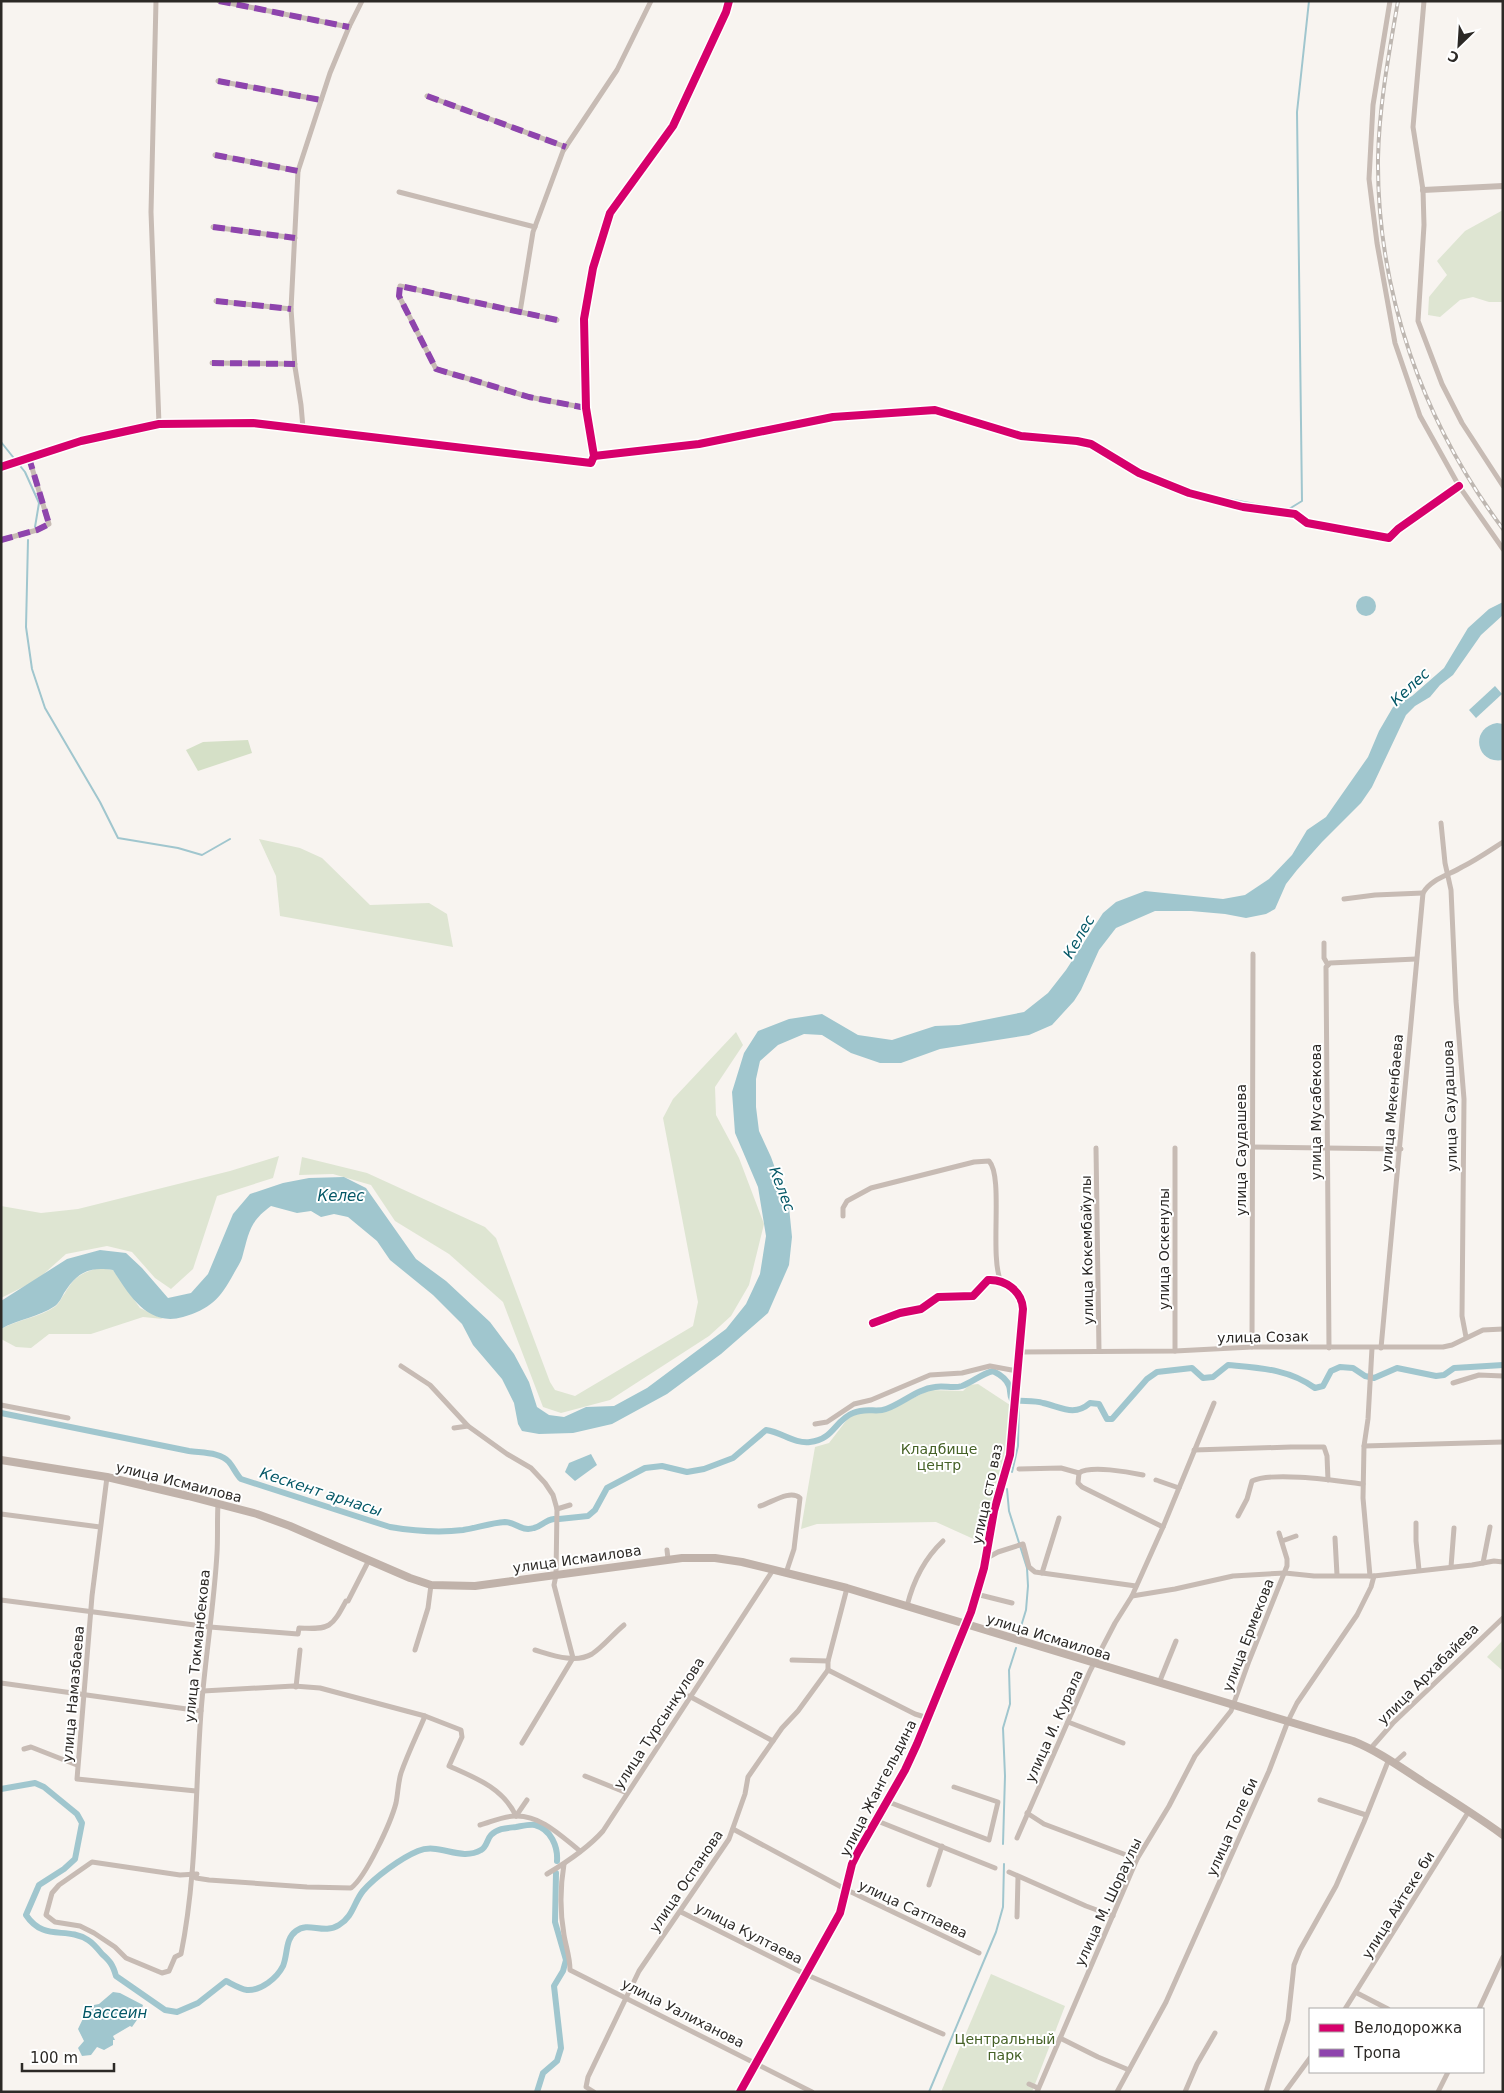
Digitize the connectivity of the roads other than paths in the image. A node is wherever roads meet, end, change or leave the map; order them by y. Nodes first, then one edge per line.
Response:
1 (156, 1) edge
2 (362, 1) edge
3 (650, 1) edge
4 (729, 1) edge
5 (1390, 1) edge
6 (1424, 1) edge
7 (219, 2) edge
8 (349, 27) junction
9 (218, 81) dead end
10 (427, 96) dead end
11 (321, 100) junction
12 (566, 147) junction
13 (215, 155) dead end
14 (298, 171) junction
15 (1503, 186) edge
16 (1423, 190) junction
17 (399, 192) dead end
18 (535, 226) junction
19 (213, 227) dead end
20 (295, 238) junction
21 (216, 301) dead end
22 (291, 309) junction
23 (520, 312) junction
24 (557, 320) dead end
25 (212, 363) dead end
26 (295, 364) junction
27 (586, 408) junction
28 (158, 424) junction
29 (303, 428) junction
30 (594, 456) junction
31 (29, 458) junction
32 (1, 459) edge
33 (5, 466) edge
34 (1459, 486) junction
35 (1503, 486) edge
36 (1, 540) edge
37 (1503, 548) edge
38 (1441, 823) dead end
39 (1503, 842) edge
40 (1449, 874) junction
41 (1423, 893) junction
42 (1344, 899) dead end
43 (1324, 943) dead end
44 (1253, 954) dead end
45 (1416, 959) junction
46 (1328, 965) junction
47 (1252, 1147) junction
48 (1096, 1148) dead end
49 (1175, 1148) dead end
50 (1327, 1148) junction
51 (1401, 1149) junction
52 (843, 1216) dead end
53 (1001, 1282) junction
54 (873, 1323) dead end
55 (1503, 1329) edge
56 (1466, 1337) junction
57 (1252, 1347) junction
58 (1330, 1348) junction
59 (1372, 1348) junction
60 (1381, 1348) junction
61 (1175, 1350) junction
62 (1099, 1351) junction
63 (1020, 1352) junction
64 (401, 1366) dead end
65 (1017, 1370) junction
66 (1503, 1376) edge
67 (1453, 1383) dead end
68 (1214, 1403) dead end
69 (1, 1405) edge
70 (68, 1418) dead end
71 (815, 1424) dead end
72 (468, 1426) junction
73 (454, 1428) dead end
74 (1503, 1442) edge
75 (1364, 1446) junction
76 (1194, 1450) junction
77 (1, 1460) edge
78 (1019, 1469) dead end
79 (1079, 1473) junction
80 (1143, 1475) dead end
81 (107, 1478) junction
82 (1156, 1480) dead end
83 (1328, 1480) junction
84 (1363, 1484) junction
85 (1179, 1488) junction
86 (1247, 1499) junction
87 (218, 1504) junction
88 (570, 1505) dead end
89 (1252, 1505) dead end
90 (760, 1506) dead end
91 (557, 1509) junction
92 (1, 1514) edge
93 (1238, 1516) dead end
94 (1059, 1518) dead end
95 (1416, 1524) dead end
96 (100, 1527) junction
97 (1163, 1527) junction
98 (1490, 1527) dead end
99 (1454, 1528) dead end
100 (1279, 1533) dead end
101 (1296, 1536) dead end
102 (1334, 1538) dead end
103 (1282, 1541) junction
104 (942, 1542) dead end
105 (667, 1550) dead end
106 (987, 1558) junction
107 (668, 1559) junction
108 (369, 1560) junction
109 (1503, 1562) edge
110 (1483, 1563) junction
111 (1451, 1567) junction
112 (773, 1570) junction
113 (1419, 1570) junction
114 (786, 1573) junction
115 (1042, 1573) junction
116 (1285, 1573) junction
117 (556, 1575) junction
118 (1337, 1575) junction
119 (1372, 1576) junction
120 (431, 1585) junction
121 (1136, 1586) junction
122 (846, 1588) junction
123 (976, 1594) junction
124 (1132, 1596) junction
125 (1, 1600) edge
126 (1012, 1603) dead end
127 (907, 1606) junction
128 (91, 1611) junction
129 (1503, 1618) edge
130 (966, 1624) junction
131 (624, 1625) dead end
132 (210, 1627) junction
133 (1176, 1641) dead end
134 (300, 1650) dead end
135 (414, 1650) dead end
136 (535, 1650) dead end
137 (573, 1658) junction
138 (792, 1660) dead end
139 (828, 1661) junction
140 (1095, 1664) junction
141 (828, 1670) junction
142 (1, 1683) edge
143 (1159, 1683) junction
144 (296, 1687) junction
145 (203, 1691) junction
146 (84, 1694) junction
147 (689, 1696) junction
148 (1233, 1706) junction
149 (201, 1711) junction
150 (425, 1716) junction
151 (928, 1718) junction
152 (1288, 1721) junction
153 (1068, 1722) junction
154 (773, 1741) junction
155 (522, 1743) dead end
156 (1123, 1743) dead end
157 (1371, 1748) junction
158 (24, 1749) dead end
159 (1404, 1754) dead end
160 (1392, 1761) junction
161 (77, 1765) junction
162 (586, 1776) dead end
163 (954, 1787) dead end
164 (196, 1791) junction
165 (627, 1793) junction
166 (527, 1800) dead end
167 (1320, 1800) dead end
168 (886, 1801) junction
169 (1469, 1811) junction
170 (1027, 1813) junction
171 (1366, 1815) junction
172 (516, 1816) junction
173 (875, 1820) junction
174 (480, 1826) dead end
175 (733, 1829) junction
176 (1503, 1835) edge
177 (1017, 1838) dead end
178 (942, 1846) junction
179 (580, 1851) junction
180 (1137, 1859) junction
181 (564, 1864) junction
182 (995, 1868) dead end
183 (1009, 1872) dead end
184 (194, 1874) junction
185 (547, 1874) dead end
186 (1018, 1877) junction
187 (929, 1885) dead end
188 (847, 1890) junction
189 (681, 1912) junction
190 (1113, 1916) junction
191 (1016, 1917) dead end
192 (979, 1953) dead end
193 (1503, 1958) edge
194 (805, 1974) junction
195 (1357, 1992) junction
196 (625, 1998) junction
197 (1346, 2008) edge
198 (1386, 2008) edge
199 (1479, 2008) edge
200 (1215, 2032) dead end
201 (944, 2034) dead end
202 (1060, 2038) junction
203 (1309, 2059) edge
204 (756, 2062) junction
205 (1129, 2070) junction
206 (1448, 2073) edge
207 (1029, 2084) dead end
208 (1038, 2090) edge
209 (594, 2092) edge
210 (740, 2092) edge
211 (812, 2092) edge
212 (1117, 2092) edge
213 (1184, 2092) edge
214 (1266, 2092) edge
215 (1285, 2092) edge
216 (1438, 2092) edge

1 - 28 street
2 - 8 street
3 - 12 street
4 - 27 street
5 - 34 street
6 - 16 street
7 - 8 street
8 - 11 street
9 - 11 street
10 - 12 street
11 - 14 street
12 - 18 street
13 - 14 street
14 - 20 street
15 - 16 street
16 - 35 street
17 - 18 street
18 - 23 street
19 - 20 street
20 - 22 street
21 - 22 street
22 - 26 street
23 - 24 street
23 - 27 street
25 - 26 street
26 - 29 street
27 - 30 street
28 - 29 street
28 - 31 street
29 - 30 street
30 - 34 street
31 - 33 street
31 - 36 street
32 - 33 street
34 - 37 street
38 - 40 street, улица Саудашова
39 - 40 street
40 - 41 street
40 - 56 street, улица Саудашова
41 - 42 street
41 - 45 street, улица Мекенбаева
43 - 46 street, улица Мусабекова
44 - 47 street, улица Саудашева
45 - 46 street
45 - 51 street, улица Мекенбаева
46 - 50 street, улица Мусабекова
47 - 50 street
47 - 57 street, улица Саудашева
48 - 62 street, улица Кокембайулы
49 - 61 street, улица Оскенулы
50 - 51 street
50 - 58 street, улица Мусабекова
51 - 60 street, улица Мекенбаева
52 - 53 street
53 - 54 street
53 - 63 street, улица сто ваз
55 - 56 street, улица Созак
56 - 60 street, улица Созак
57 - 58 street, улица Созак
57 - 61 street, улица Созак
58 - 59 street, улица Созак
59 - 60 street, улица Созак
59 - 75 street, улица Толе би
61 - 62 street, улица Созак
62 - 63 street, улица Созак
63 - 65 street, улица сто ваз
64 - 72 street
65 - 71 street
65 - 106 street, улица сто ваз
66 - 67 street
68 - 76 street, улица И. Курала
69 - 70 street
72 - 73 street
72 - 91 street
74 - 75 street
75 - 84 street, улица Толе би
76 - 83 street
76 - 85 street, улица И. Курала
77 - 81 main road, улица Исмаилова
78 - 79 street
79 - 80 street
79 - 97 street
81 - 87 main road, улица Исмаилова
81 - 96 street, улица Намазбаева
82 - 85 street
83 - 84 street
83 - 86 street
84 - 119 street, улица Толе би
85 - 97 street, улица И. Курала
86 - 89 street
86 - 93 street
87 - 108 main road, улица Исмаилова
87 - 132 street, улица Токманбекова
88 - 91 street
90 - 114 street
91 - 117 street
92 - 96 street
94 - 115 street
95 - 113 street
96 - 128 street, улица Намазбаева
97 - 121 street, улица И. Курала
98 - 110 street
99 - 111 street
100 - 103 street
101 - 103 street
102 - 118 street
103 - 116 street
104 - 127 street
105 - 107 street
106 - 115 street
106 - 123 street, улица сто ваз
107 - 112 main road, улица Исмаилова
107 - 117 main road, улица Исмаилова
108 - 120 main road, улица Исмаилова
108 - 132 street, улица Намазбаева
109 - 110 street, улица Ермекова
110 - 111 street, улица Ермекова
111 - 113 street, улица Ермекова
112 - 114 main road, улица Исмаилова
112 - 147 street, улица Турсынкулова
113 - 119 street, улица Ермекова
114 - 122 main road, улица Исмаилова
115 - 121 street
116 - 118 street, улица Ермекова
116 - 124 street, улица Ермекова
116 - 148 street, улица Ермекова
117 - 120 main road, улица Исмаилова
117 - 137 street
118 - 119 street, улица Ермекова
119 - 152 street, улица Толе би
120 - 135 street
121 - 124 street, улица И. Курала
122 - 127 main road, улица Исмаилова
122 - 139 street
123 - 126 street
123 - 130 street, улица сто ваз
124 - 140 street, улица И. Курала
125 - 128 street, улица Намазбаева
127 - 130 main road, улица Исмаилова
128 - 132 street, улица Намазбаева
128 - 146 street, улица Намазбаева
129 - 157 street, улица Архабайева
130 - 140 main road, улица Исмаилова
130 - 151 street, улица Жангельдина
131 - 137 street
132 - 145 street, улица Токманбекова
133 - 143 street
134 - 144 street
136 - 137 street
137 - 155 street
138 - 139 street
139 - 141 street
140 - 143 main road, улица Исмаилова
140 - 153 street, улица И. Курала
141 - 151 street
141 - 154 street, улица Оспанова
142 - 146 street
143 - 148 main road, улица Исмаилова
144 - 145 street
144 - 150 street
145 - 149 street, улица Токманбекова
146 - 149 street
146 - 161 street, улица Намазбаева
147 - 154 street
147 - 165 street, улица Турсынкулова
148 - 152 main road, улица Исмаилова
148 - 180 street, улица М. Шораулы
149 - 164 street, улица Токманбекова
150 - 172 street
150 - 184 street, улица Токманбекова
151 - 168 street, улица Жангельдина
152 - 157 main road, улица Исмаилова
152 - 205 street, улица Толе би
153 - 156 street
153 - 170 street, улица И. Курала
154 - 175 street, улица Оспанова
157 - 160 main road, улица Исмаилова
158 - 161 street
159 - 160 street
160 - 169 main road, улица Исмаилова
160 - 171 street
161 - 164 street, улица Намазбаева
162 - 165 street
163 - 168 street
164 - 184 street, улица Токманбекова
165 - 179 street, улица Турсынкулова
166 - 172 street
167 - 171 street
168 - 173 street, улица Жангельдина
169 - 176 main road, улица Исмаилова
169 - 195 street, улица Айтеке би
170 - 177 street, улица И. Курала
170 - 180 street
171 - 214 street
172 - 174 street
172 - 179 street
173 - 178 street
173 - 188 street, улица Жангельдина
175 - 188 street, улица Сатпаева
175 - 189 street, улица Оспанова
178 - 182 street
178 - 187 street
179 - 181 street, улица Турсынкулова
180 - 190 street, улица М. Шораулы
181 - 185 street, улица Турсынкулова
181 - 196 street, улица Уалиханова
183 - 186 street
184 - 184 street, улица Токманбекова
186 - 190 street
186 - 191 street
188 - 192 street, улица Сатпаева
188 - 194 street, улица Жангельдина
189 - 194 street, улица Култаева
189 - 196 street, улица Оспанова
190 - 202 street, улица М. Шораулы
193 - 199 street
194 - 201 street, улица Култаева
194 - 204 street, улица Жангельдина
195 - 197 street, улица Айтеке би
195 - 198 street
196 - 204 street, улица Уалиханова
196 - 209 street, улица Оспанова
200 - 213 street
202 - 205 street
202 - 208 street, улица М. Шораулы
203 - 215 street
204 - 210 street, улица Жангельдина
204 - 211 street, улица Уалиханова
205 - 212 street, улица Толе би
206 - 216 street
207 - 208 street

